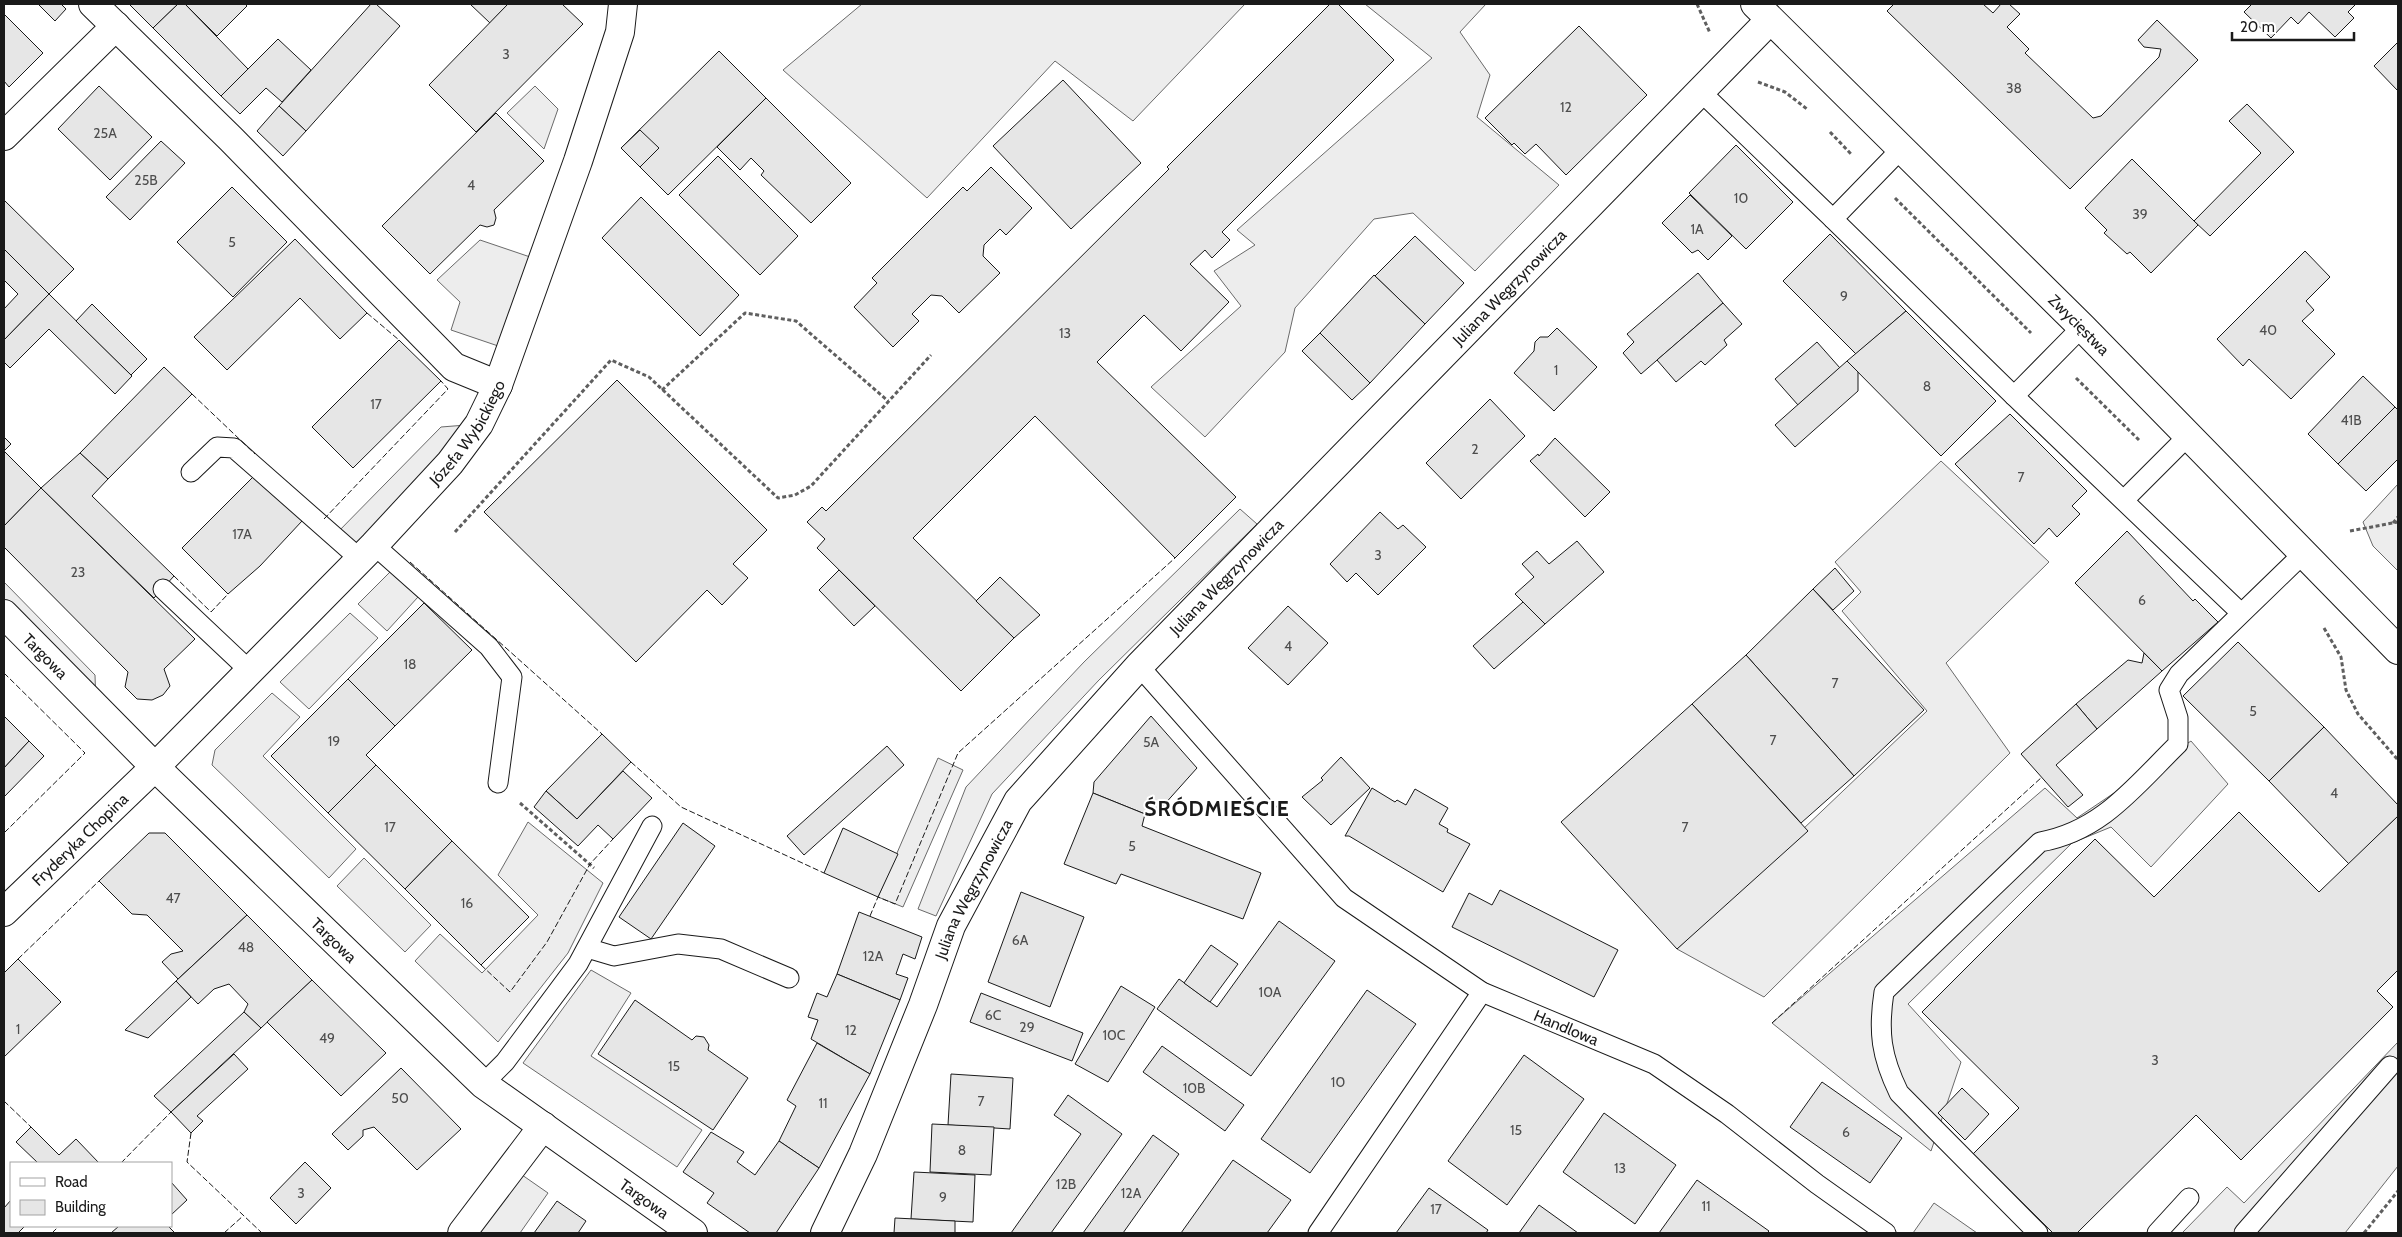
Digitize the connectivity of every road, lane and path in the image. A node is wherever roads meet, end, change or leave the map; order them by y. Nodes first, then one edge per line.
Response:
1 (93, 4) edge
2 (623, 4) edge
3 (1763, 12) edge
4 (116, 26) junction
5 (1700, 90) junction
6 (4, 134) edge
7 (1901, 149) junction
8 (1833, 219) junction
9 (2082, 327) junction
10 (931, 355) dead end
11 (498, 385) junction
12 (662, 390) junction
13 (2014, 396) junction
14 (888, 402) junction
15 (2189, 435) junction
16 (191, 472) dead end
17 (2124, 500) junction
18 (2398, 517) edge
19 (2398, 522) edge
20 (2393, 523) junction
21 (2350, 531) dead end
22 (455, 532) dead end
23 (367, 552) junction
24 (2304, 553) junction
25 (163, 589) dead end
26 (2241, 612) junction
27 (4, 614) edge
28 (2398, 650) edge
29 (1139, 666) junction
30 (250, 671) junction
31 (2344, 674) dead end
32 (2398, 760) edge
33 (155, 767) junction
34 (498, 783) joint
35 (652, 826) dead end
36 (619, 890) junction
37 (4, 912) edge
38 (587, 948) junction
39 (789, 978) dead end
40 (1482, 992) junction
41 (2390, 1066) dead end
42 (483, 1084) junction
43 (543, 1126) junction
44 (2398, 1190) edge
45 (2189, 1198) dead end
46 (462, 1233) edge
47 (693, 1233) edge
48 (826, 1233) edge
49 (1318, 1233) edge
50 (1886, 1233) edge
51 (2038, 1233) edge
52 (2157, 1233) edge
53 (2244, 1233) edge
54 (2364, 1233) edge

1 - 4 street
2 - 11 street, Józefa Wybickiego
3 - 5 street, Juliana Węgrzynowicza
3 - 7 street, Zwycięstwa
4 - 6 street
4 - 11 street
5 - 8 lane
5 - 29 street, Juliana Węgrzynowicza
7 - 8 lane
7 - 9 street, Zwycięstwa
8 - 13 lane
9 - 13 lane
9 - 15 street, Zwycięstwa
10 - 14 path
11 - 23 street, Józefa Wybickiego
12 - 14 path
12 - 14 path
12 - 22 path
13 - 17 lane
15 - 17 lane
15 - 24 street, Zwycięstwa
16 - 23 lane
17 - 26 lane
18 - 20 path
19 - 20 path
20 - 21 path
23 - 30 street, Józefa Wybickiego
23 - 34 lane
24 - 26 lane
24 - 28 street, Zwycięstwa
25 - 30 lane
26 - 51 lane
27 - 33 street, Targowa
29 - 40 lane, Handlowa
29 - 48 street, Juliana Węgrzynowicza
30 - 33 street, Józefa Wybickiego
31 - 32 path
33 - 37 street, Fryderyka Chopina
33 - 42 street, Targowa
34 - 36 path
35 - 36 lane
36 - 38 lane
38 - 39 lane
38 - 42 lane
40 - 49 lane
40 - 50 lane, Handlowa
41 - 53 lane
42 - 43 street, Targowa
43 - 46 street
43 - 47 street, Targowa
44 - 54 path
45 - 52 lane

